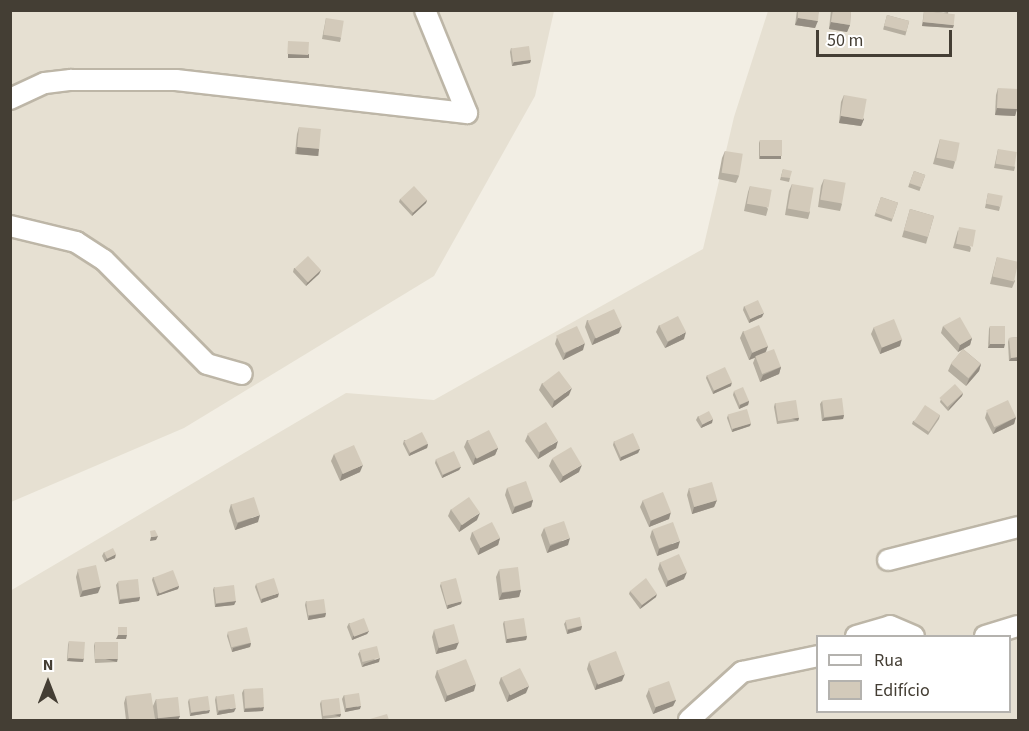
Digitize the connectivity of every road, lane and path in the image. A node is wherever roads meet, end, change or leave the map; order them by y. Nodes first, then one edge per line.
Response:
1 (425, 10) edge
2 (10, 99) edge
3 (10, 226) edge
4 (242, 374) dead end
5 (1018, 527) edge
6 (888, 560) dead end
7 (1018, 626) edge
8 (859, 635) edge
9 (912, 635) edge
10 (988, 635) edge
11 (816, 656) edge
12 (689, 720) edge

1 - 2 street
3 - 4 street
5 - 6 street
7 - 10 street
8 - 9 street
11 - 12 street

